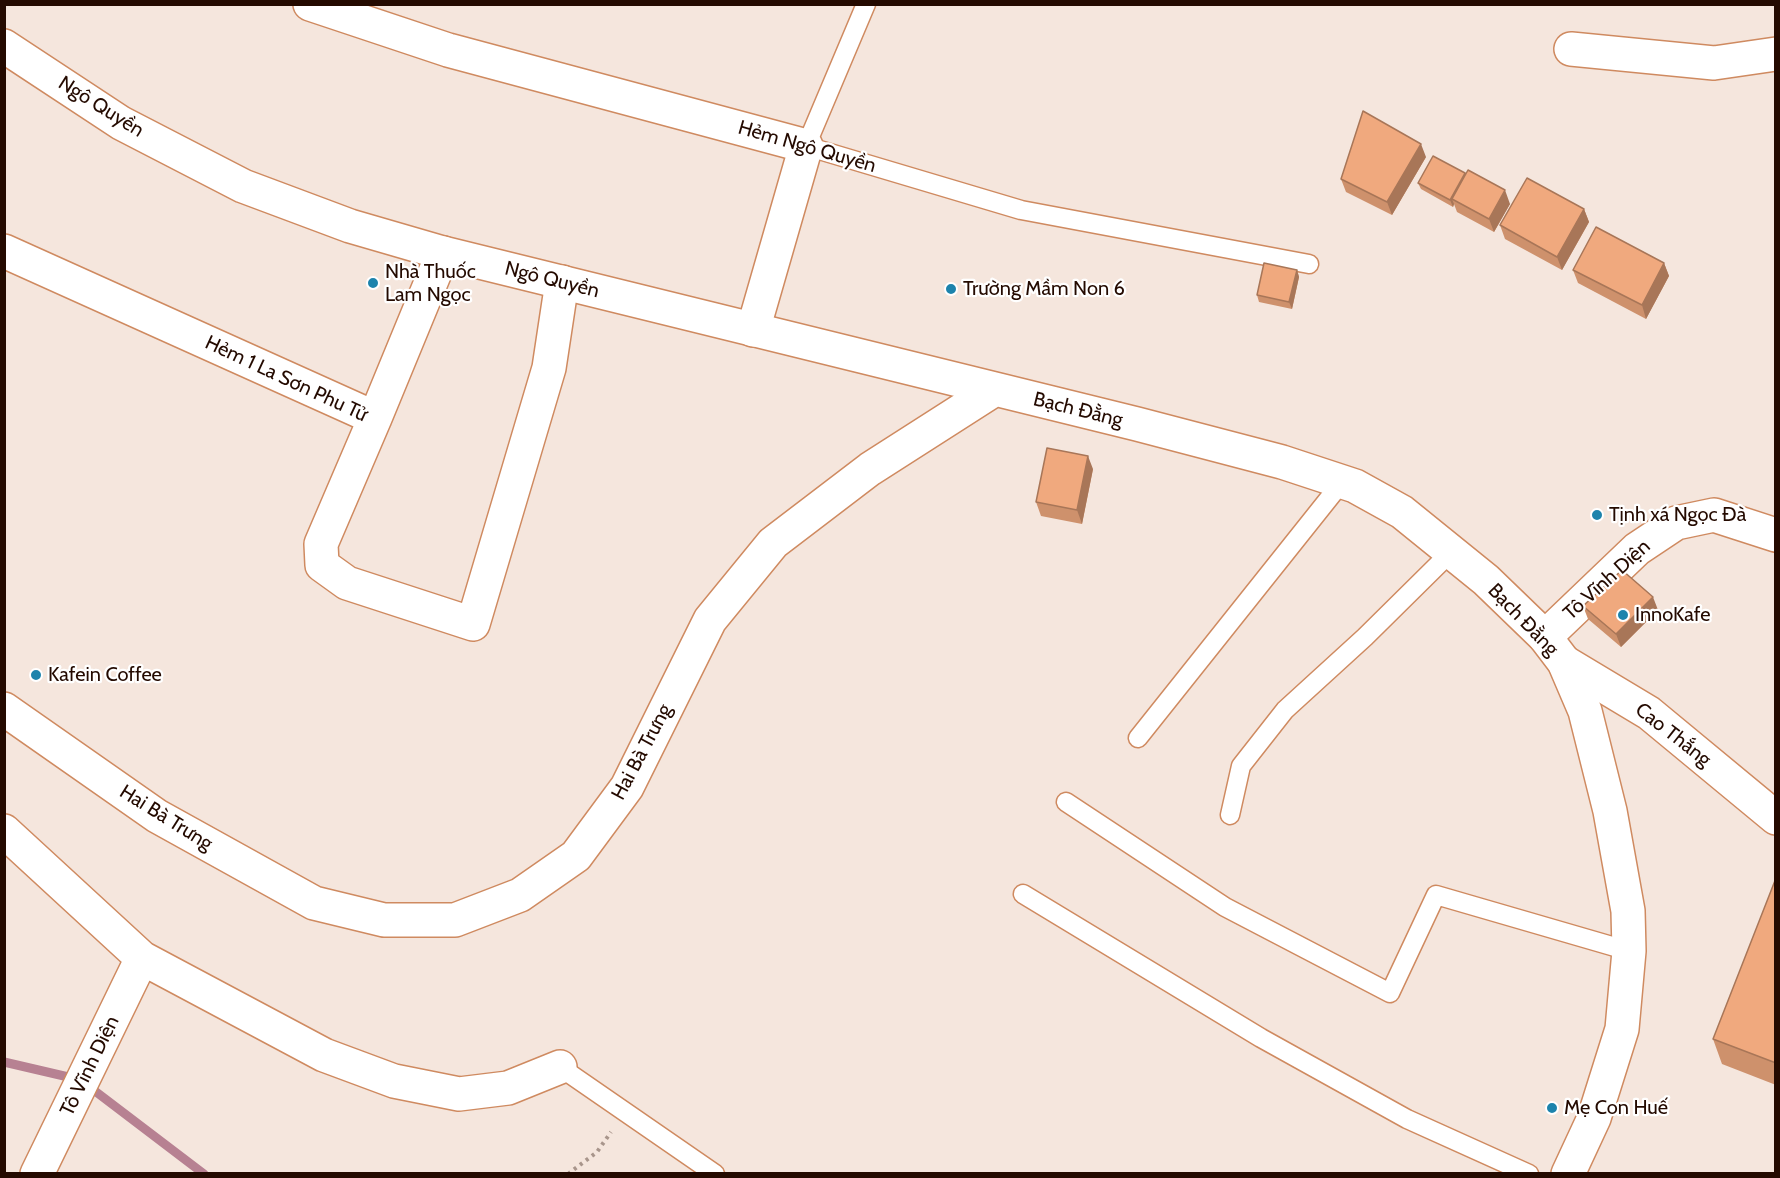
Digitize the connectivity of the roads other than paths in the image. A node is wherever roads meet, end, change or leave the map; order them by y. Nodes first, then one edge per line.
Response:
1 (310, 4) edge
2 (866, 4) edge
3 (4, 46) edge
4 (1571, 49) dead end
5 (1776, 54) edge
6 (806, 146) junction
7 (442, 253) junction
8 (8, 260) edge
9 (1309, 264) dead end
10 (562, 282) junction
11 (753, 330) junction
12 (994, 389) junction
13 (375, 418) junction
14 (1342, 482) junction
15 (1776, 535) edge
16 (1451, 552) junction
17 (1545, 637) junction
18 (1564, 663) junction
19 (4, 709) edge
20 (1138, 738) dead end
21 (1066, 802) dead end
22 (1230, 814) dead end
23 (1776, 818) edge
24 (4, 831) edge
25 (1023, 894) dead end
26 (1629, 951) junction
27 (142, 958) junction
28 (560, 1067) joint
29 (37, 1173) edge
30 (715, 1173) edge
31 (1529, 1173) edge
32 (1568, 1173) edge

1 - 6 street, Hẻm Ngô Quyền
2 - 6 lane
3 - 7 street, Ngô Quyền
4 - 5 street
6 - 9 lane, Hẻm Ngô Quyền
6 - 11 street
7 - 10 street, Ngô Quyền
7 - 13 street
8 - 13 street, Hẻm 1 La Sơn Phu Tử
10 - 11 street, Ngô Quyền
10 - 13 street, Hẻm 1 La Sơn Phu Tử
11 - 12 street, Ngô Quyền
12 - 14 street, Bạch Đằng
12 - 19 street, Hai Bà Trưng
14 - 16 street, Bạch Đằng
14 - 20 lane
15 - 17 street, Tô Vĩnh Diện
16 - 17 street, Bạch Đằng
16 - 22 lane
17 - 18 street, Bạch Đằng
18 - 23 street, Cao Thắng
18 - 26 street, Bạch Đằng
21 - 26 lane
24 - 27 street
25 - 31 lane
26 - 32 street, Bạch Đằng
27 - 28 street
27 - 29 street, Tô Vĩnh Diện
28 - 30 lane

